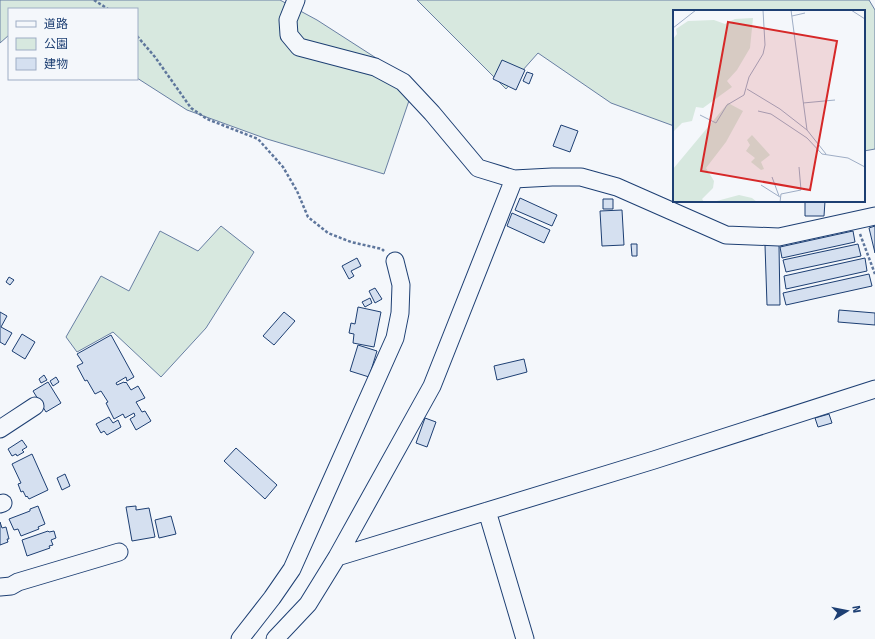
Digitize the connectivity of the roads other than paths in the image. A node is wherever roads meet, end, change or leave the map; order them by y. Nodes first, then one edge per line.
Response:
1 (296, 0) edge
2 (514, 179) junction
3 (875, 216) edge
4 (395, 261) road end
5 (875, 389) edge
6 (35, 406) dead end
7 (0, 429) edge
8 (487, 511) junction
9 (119, 552) dead end
10 (337, 557) junction
11 (0, 587) edge
12 (240, 639) edge
13 (275, 639) edge
14 (525, 639) edge

1 - 2 street
2 - 3 street
2 - 10 street
4 - 12 street
5 - 8 street
6 - 7 street
8 - 10 street
8 - 14 street
9 - 11 street
10 - 13 street

